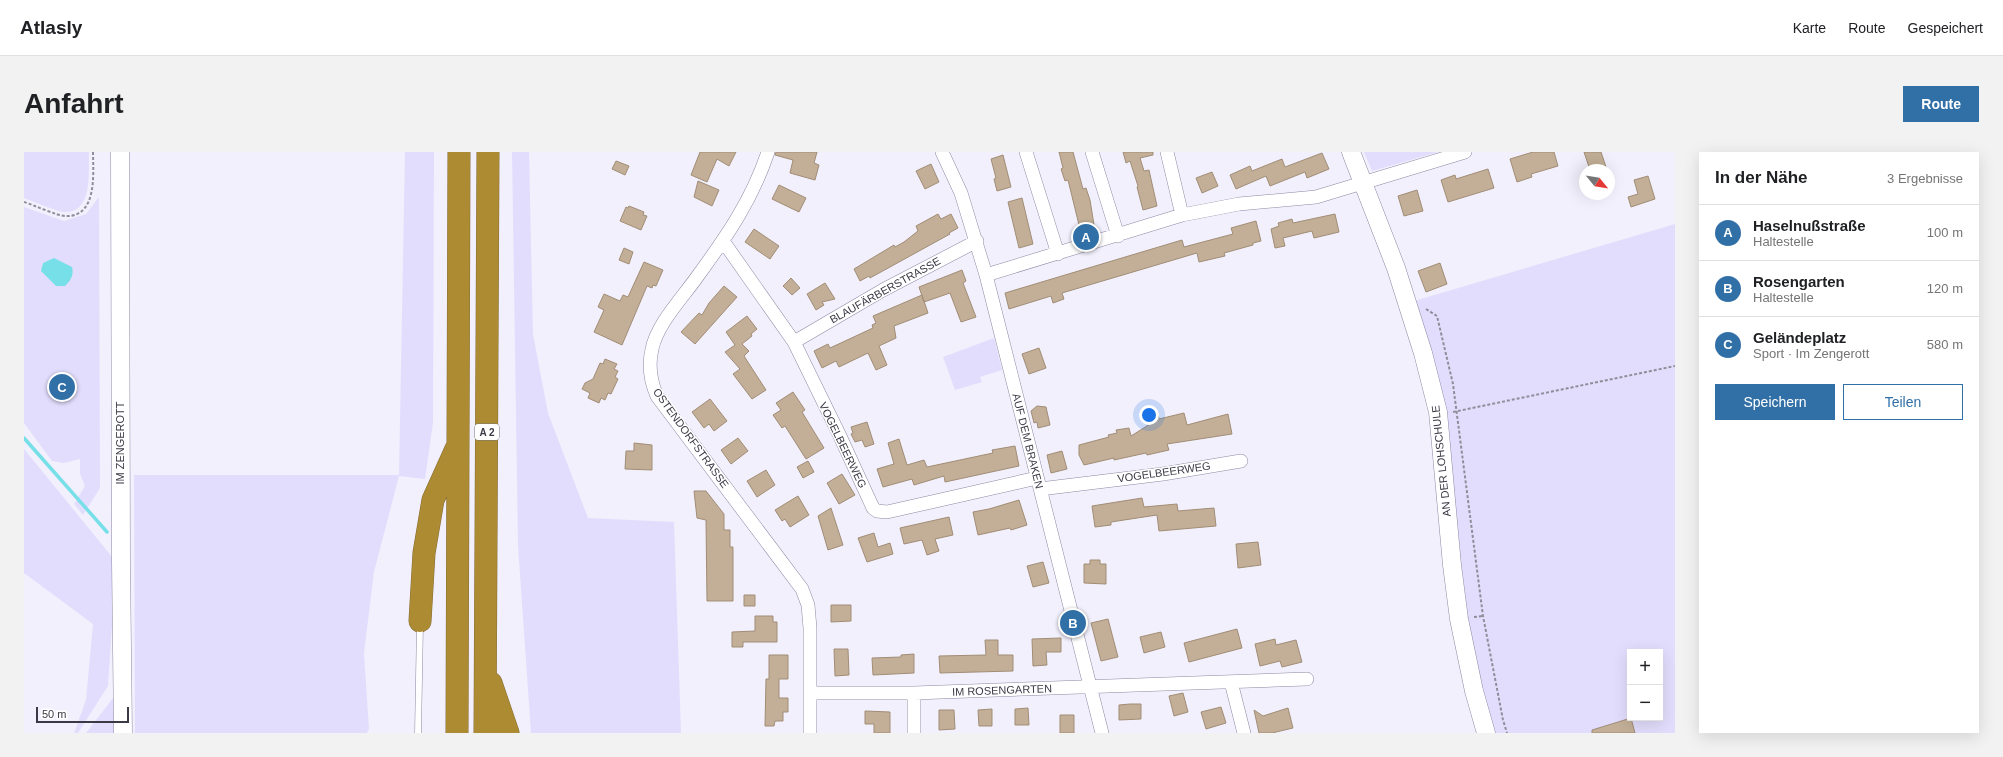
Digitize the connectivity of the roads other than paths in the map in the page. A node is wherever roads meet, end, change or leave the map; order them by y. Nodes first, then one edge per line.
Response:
1 (120, 152) edge
2 (459, 152) edge
3 (488, 152) edge
4 (768, 152) edge
5 (942, 152) edge
6 (1026, 152) edge
7 (1092, 152) edge
8 (1167, 152) edge
9 (1351, 152) edge
10 (1465, 152) edge
11 (1363, 183) junction
12 (1182, 215) junction
13 (1118, 236) junction
14 (723, 241) junction
15 (977, 241) junction
16 (1058, 254) junction
17 (986, 275) junction
18 (794, 342) junction
19 (459, 443) junction
20 (1241, 461) dead end
21 (1038, 484) junction
22 (420, 620) joint
23 (486, 667) junction
24 (1307, 679) dead end
25 (1231, 682) junction
26 (1090, 687) junction
27 (810, 693) junction
28 (914, 693) junction
29 (123, 733) edge
30 (418, 733) edge
31 (457, 733) edge
32 (485, 733) edge
33 (508, 733) edge
34 (810, 733) edge
35 (914, 733) edge
36 (1102, 733) edge
37 (1244, 733) edge
38 (1486, 733) edge

1 - 29 street, IM ZENGEROTT
2 - 19 highway, A 2
3 - 23 highway, A 2
4 - 14 street, OSTENDORFSTRASSE
5 - 15 street, AUF DEM BRAKEN
6 - 16 street
7 - 13 street
8 - 12 street
9 - 11 street, AN DER LOHSCHULE
10 - 11 street
11 - 12 street
11 - 38 street, AN DER LOHSCHULE
12 - 13 street
13 - 16 street
14 - 18 street, VOGELBEERWEG
14 - 27 street, OSTENDORFSTRASSE
15 - 17 street, AUF DEM BRAKEN
15 - 18 street, BLAUFÄRBERSTRASSE
16 - 17 street
17 - 21 street, AUF DEM BRAKEN
18 - 21 street, VOGELBEERWEG
19 - 22 highway
19 - 31 highway, A 2
20 - 21 street, VOGELBEERWEG
21 - 26 street, AUF DEM BRAKEN
22 - 30 lane
23 - 32 highway, A 2
23 - 33 highway
24 - 25 street, IM ROSENGARTEN
25 - 26 street, IM ROSENGARTEN
25 - 37 street
26 - 28 street, IM ROSENGARTEN
26 - 36 street, AUF DEM BRAKEN
27 - 28 street, IM ROSENGARTEN
27 - 34 street, OSTENDORFSTRASSE
28 - 35 street

